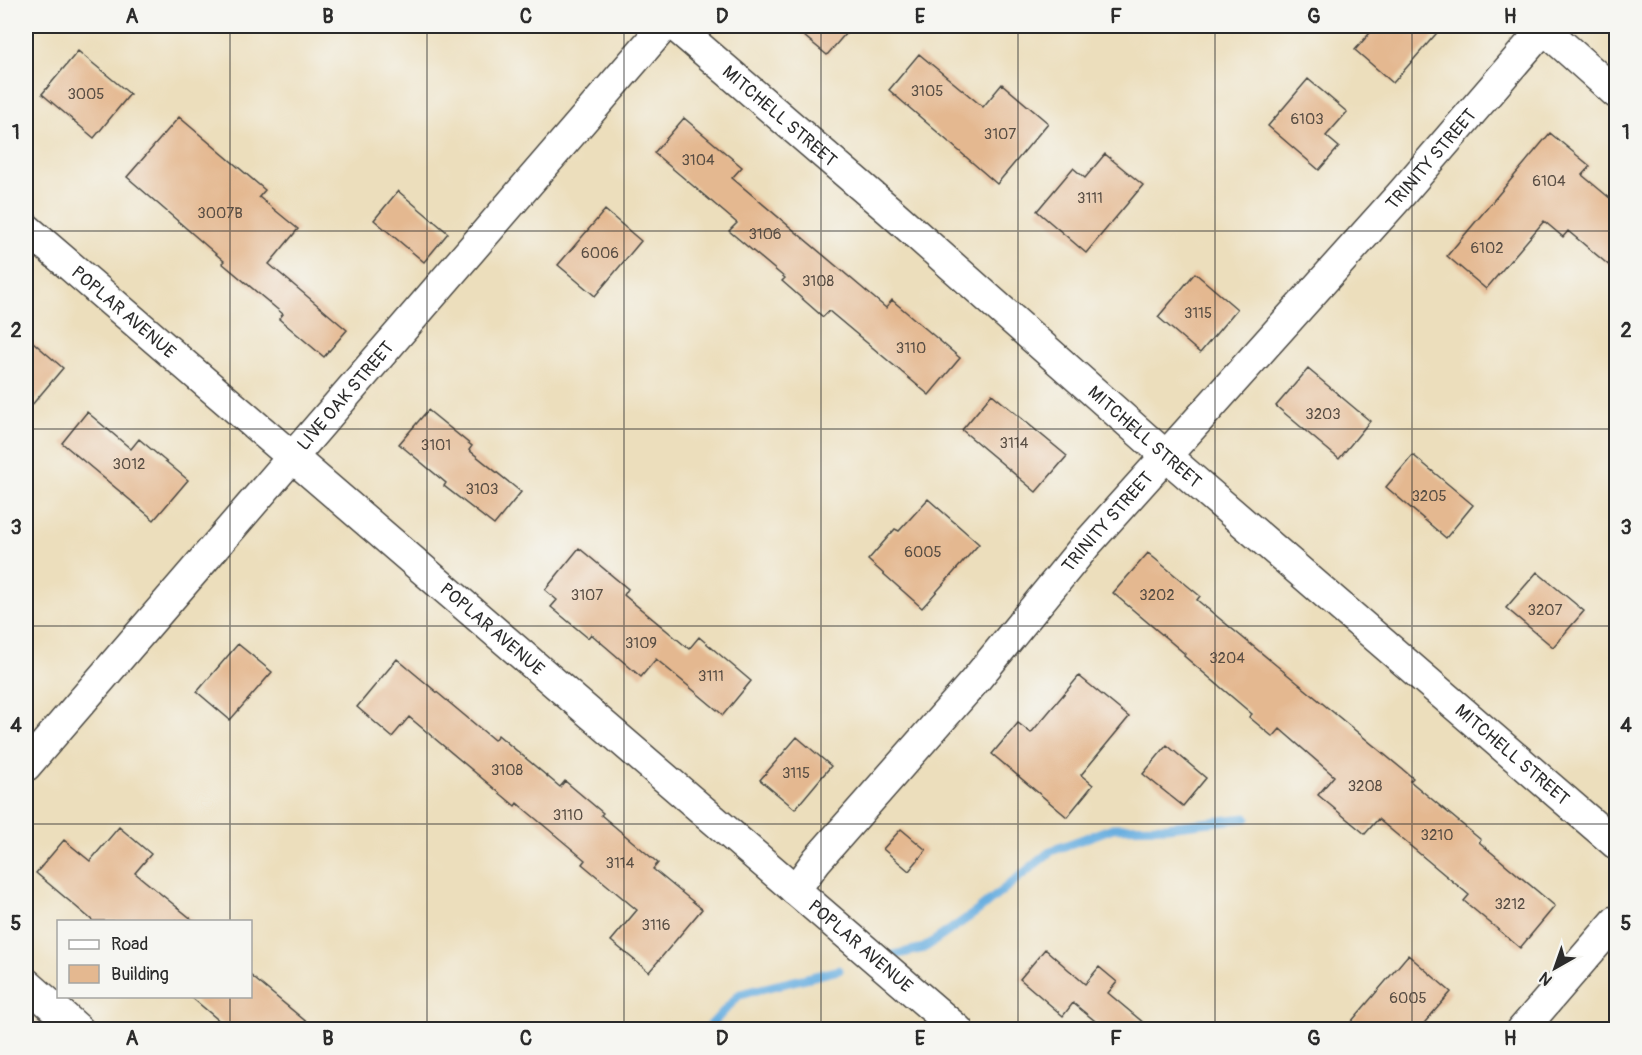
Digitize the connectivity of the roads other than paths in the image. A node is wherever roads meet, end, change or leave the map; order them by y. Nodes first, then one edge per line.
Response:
1 (664, 26) edge
2 (675, 26) edge
3 (1543, 26) edge
4 (1617, 93) edge
5 (26, 228) edge
6 (292, 456) junction
7 (1166, 456) junction
8 (26, 766) edge
9 (1617, 844) edge
10 (795, 890) junction
11 (1617, 921) edge
12 (26, 983) edge
13 (79, 1029) edge
14 (958, 1029) edge
15 (1522, 1029) edge

1 - 6 street, LIVE OAK STREET
2 - 7 street, MITCHELL STREET
3 - 4 street
3 - 7 street, TRINITY STREET
5 - 6 street, POPLAR AVENUE
6 - 8 street, LIVE OAK STREET
6 - 10 street, POPLAR AVENUE
7 - 9 street, MITCHELL STREET
7 - 10 street, TRINITY STREET
10 - 14 street, POPLAR AVENUE
11 - 15 street
12 - 13 street

